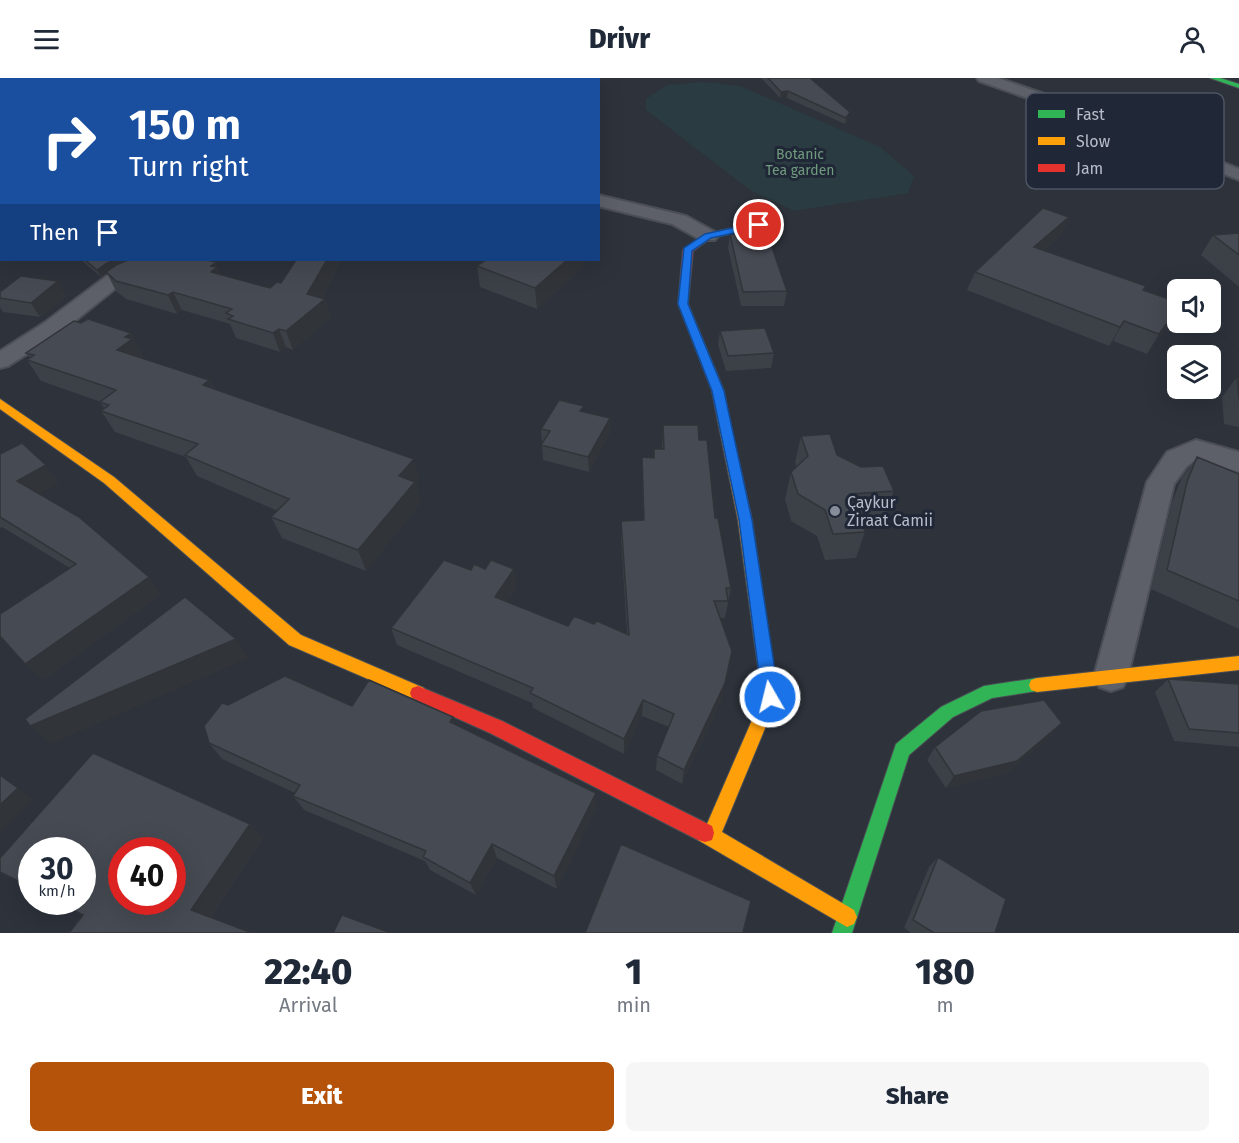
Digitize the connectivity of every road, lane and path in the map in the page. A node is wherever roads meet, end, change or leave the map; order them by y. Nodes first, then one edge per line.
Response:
1 (984, 78) edge
2 (1213, 78) edge
3 (1239, 86) edge
4 (1027, 93) edge
5 (1224, 169) edge
6 (1239, 175) edge
7 (600, 200) edge
8 (759, 225) edge
9 (708, 236) junction
10 (156, 261) edge
11 (0, 361) edge
12 (0, 403) edge
13 (1239, 462) edge
14 (1239, 663) edge
15 (1111, 676) junction
16 (711, 836) junction
17 (847, 917) junction
18 (842, 933) edge

1 - 4 street
2 - 3 street
5 - 6 street
7 - 9 street
8 - 9 street
9 - 16 street
10 - 11 street
12 - 16 street
13 - 15 street
14 - 15 street
15 - 17 street
16 - 17 street
17 - 18 street

